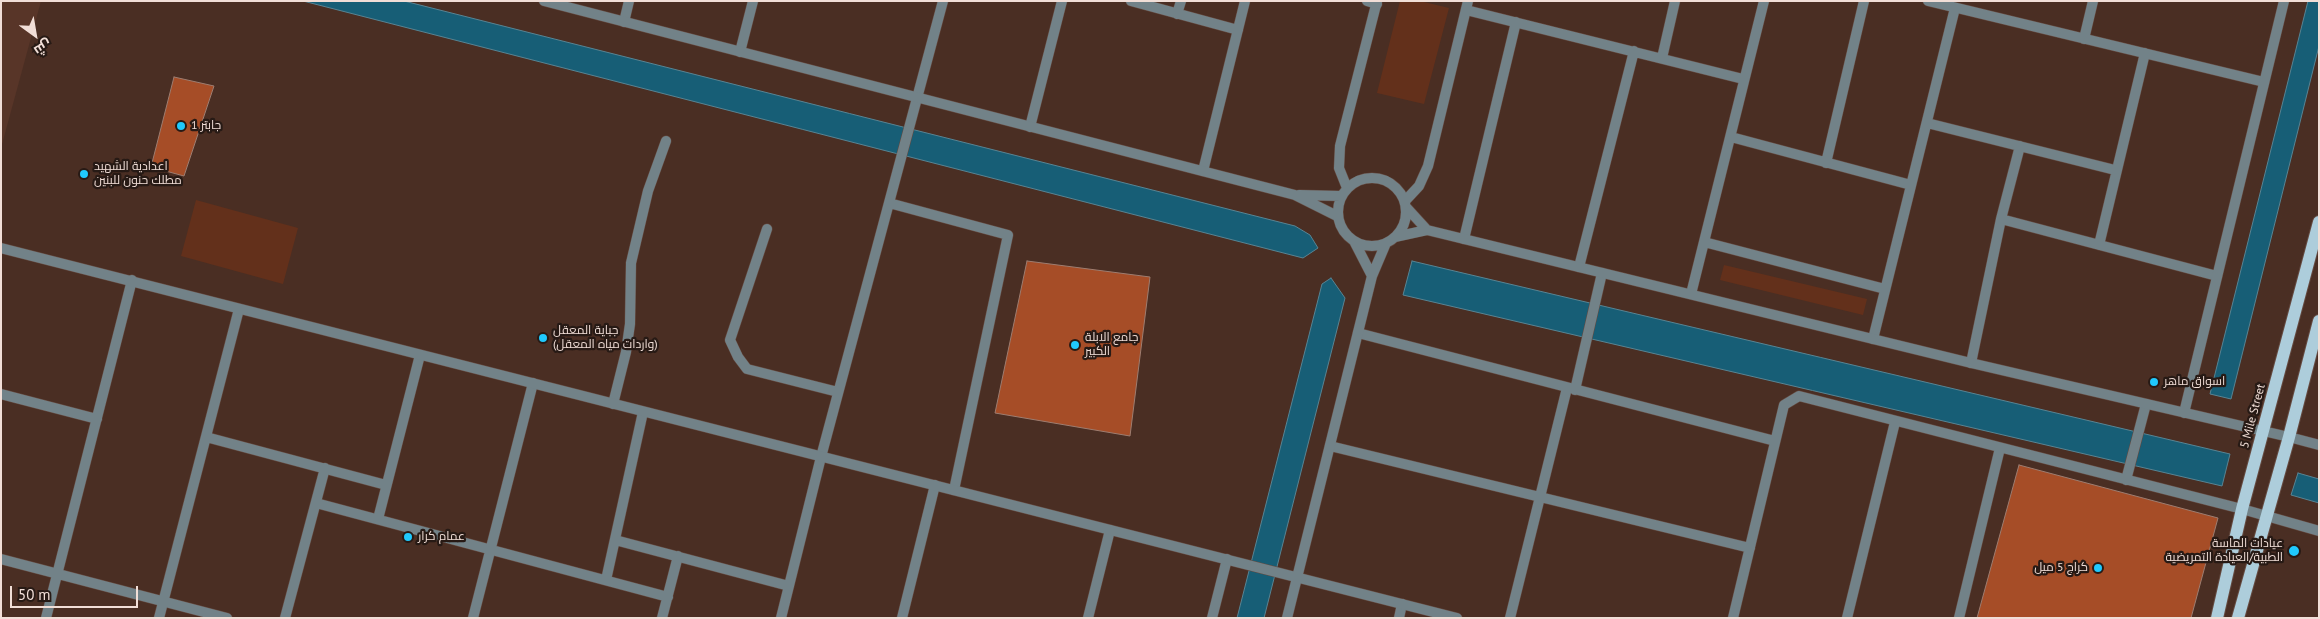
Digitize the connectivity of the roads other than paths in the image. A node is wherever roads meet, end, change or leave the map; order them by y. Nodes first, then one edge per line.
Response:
1 (544, 1) edge
2 (629, 1) edge
3 (753, 1) edge
4 (943, 1) edge
5 (1062, 1) edge
6 (1131, 1) edge
7 (1181, 1) edge
8 (1245, 1) edge
9 (1675, 1) edge
10 (1764, 1) edge
11 (1864, 1) edge
12 (1928, 1) edge
13 (2093, 1) edge
14 (2284, 1) edge
15 (1373, 2) edge
16 (1467, 5) edge
17 (1955, 8) junction
18 (1177, 14) junction
19 (624, 22) junction
20 (1516, 22) junction
21 (1238, 30) junction
22 (2084, 38) junction
23 (1634, 51) junction
24 (740, 52) junction
25 (2145, 53) junction
26 (1662, 58) junction
27 (1743, 79) junction
28 (2264, 82) junction
29 (917, 98) junction
30 (1927, 123) junction
31 (1030, 127) junction
32 (1731, 137) junction
33 (666, 141) dead end
34 (2020, 146) junction
35 (1826, 162) junction
36 (2115, 170) junction
37 (1203, 171) junction
38 (1911, 186) junction
39 (1344, 192) junction
40 (1295, 195) junction
41 (889, 203) junction
42 (1405, 204) junction
43 (1337, 216) junction
44 (2000, 219) junction
45 (2319, 222) edge
46 (766, 229) dead end
47 (1427, 230) junction
48 (1395, 237) junction
49 (1464, 239) junction
50 (1354, 241) junction
51 (1704, 242) junction
52 (1386, 243) junction
53 (2099, 245) junction
54 (1, 248) edge
55 (1579, 267) junction
56 (1602, 273) junction
57 (1372, 276) junction
58 (2217, 276) junction
59 (132, 280) junction
60 (1885, 289) junction
61 (1691, 294) junction
62 (240, 309) junction
63 (2319, 321) edge
64 (1358, 333) junction
65 (2317, 337) edge
66 (1872, 339) junction
67 (420, 355) junction
68 (1971, 363) junction
69 (532, 384) junction
70 (1571, 389) junction
71 (838, 392) junction
72 (1, 394) edge
73 (613, 404) junction
74 (2146, 404) junction
75 (644, 412) junction
76 (2184, 413) junction
77 (97, 419) junction
78 (1895, 422) junction
79 (2263, 432) junction
80 (206, 437) junction
81 (2289, 437) junction
82 (1776, 441) junction
83 (2319, 445) edge
84 (1330, 446) junction
85 (2000, 448) junction
86 (821, 457) junction
87 (325, 468) junction
88 (2126, 480) junction
89 (386, 485) junction
90 (935, 485) junction
91 (954, 490) junction
92 (1540, 498) junction
93 (316, 503) junction
94 (2242, 509) junction
95 (2265, 516) junction
96 (378, 519) junction
97 (1110, 530) junction
98 (2319, 531) edge
99 (615, 540) junction
100 (1750, 548) junction
101 (491, 550) junction
102 (678, 556) junction
103 (1, 559) edge
104 (1227, 560) junction
105 (57, 574) junction
106 (1297, 577) junction
107 (606, 580) junction
108 (789, 586) junction
109 (668, 596) junction
110 (163, 601) junction
111 (1402, 604) junction
112 (46, 618) edge
113 (159, 618) edge
114 (227, 618) edge
115 (285, 618) edge
116 (474, 618) edge
117 (662, 618) edge
118 (781, 618) edge
119 (902, 618) edge
120 (1088, 618) edge
121 (1212, 618) edge
122 (1287, 618) edge
123 (1399, 618) edge
124 (1457, 618) edge
125 (1510, 618) edge
126 (1733, 618) edge
127 (1846, 618) edge
128 (1958, 618) edge
129 (2216, 618) edge
130 (2238, 618) edge

1 - 19 street
2 - 19 street
3 - 24 street
4 - 29 street
5 - 31 street
6 - 18 street
7 - 18 street
8 - 21 street
9 - 26 street
10 - 27 street
11 - 35 street
12 - 17 street
13 - 22 street
14 - 28 street
15 - 39 street
16 - 20 street
16 - 42 street
17 - 22 street
17 - 30 street
18 - 21 street
19 - 24 street
20 - 23 street
20 - 49 street
21 - 37 street
22 - 25 street
23 - 26 street
23 - 55 street
24 - 29 street
25 - 28 street
25 - 36 street
26 - 27 street
27 - 32 street
28 - 58 street
29 - 31 street
29 - 41 street
30 - 34 street
30 - 38 street
31 - 37 street
32 - 35 street
32 - 51 street
33 - 73 street
34 - 36 street
34 - 44 street
35 - 38 street
36 - 53 street
37 - 40 street
38 - 60 street
39 - 40 street
39 - 42 street
39 - 43 street
40 - 43 street
41 - 71 street
41 - 91 street
42 - 47 street
42 - 48 street
43 - 50 street
44 - 53 street
44 - 68 street
45 - 79 main road, 5 Mile Street
46 - 71 street
47 - 48 street
47 - 49 street
48 - 52 street
49 - 55 street
50 - 52 street
50 - 57 street
51 - 60 street
51 - 61 street
52 - 57 street
53 - 58 street
54 - 59 street
55 - 56 street
56 - 61 street
56 - 70 street
57 - 64 street
58 - 76 street
59 - 62 street
59 - 77 street
60 - 66 street
61 - 66 street
62 - 67 street
62 - 80 street
63 - 65 main road
64 - 70 street
64 - 84 street
65 - 81 main road
66 - 68 street
67 - 69 street
67 - 89 street
68 - 74 street
69 - 73 street
69 - 101 street
70 - 82 street
70 - 92 street
71 - 86 street
72 - 77 street
73 - 75 street
74 - 76 street
74 - 88 street
75 - 86 street
75 - 99 street
76 - 79 street
77 - 105 street
78 - 82 street
78 - 85 street
78 - 127 street
79 - 81 street
79 - 94 main road, 5 Mile Street
80 - 87 street
80 - 110 street
81 - 83 street
81 - 95 main road
82 - 100 street
84 - 92 street
84 - 106 street
85 - 88 street
85 - 128 street
86 - 90 street
86 - 108 street
87 - 89 street
87 - 93 street
88 - 94 street
89 - 96 street
90 - 91 street
90 - 119 street
91 - 97 street
92 - 100 street
92 - 125 street
93 - 96 street
93 - 115 street
94 - 95 street
94 - 129 main road, 5 Mile Street
95 - 98 street
95 - 130 main road
96 - 101 street
97 - 104 street
97 - 120 street
99 - 102 street
99 - 107 street
100 - 126 street
101 - 107 street
101 - 116 street
102 - 108 street
102 - 109 street
103 - 105 street
104 - 106 street
104 - 121 street
105 - 110 street
105 - 112 street
106 - 111 street
106 - 122 street
107 - 109 street
108 - 118 street
109 - 117 street
110 - 113 street
110 - 114 street
111 - 123 street
111 - 124 street

